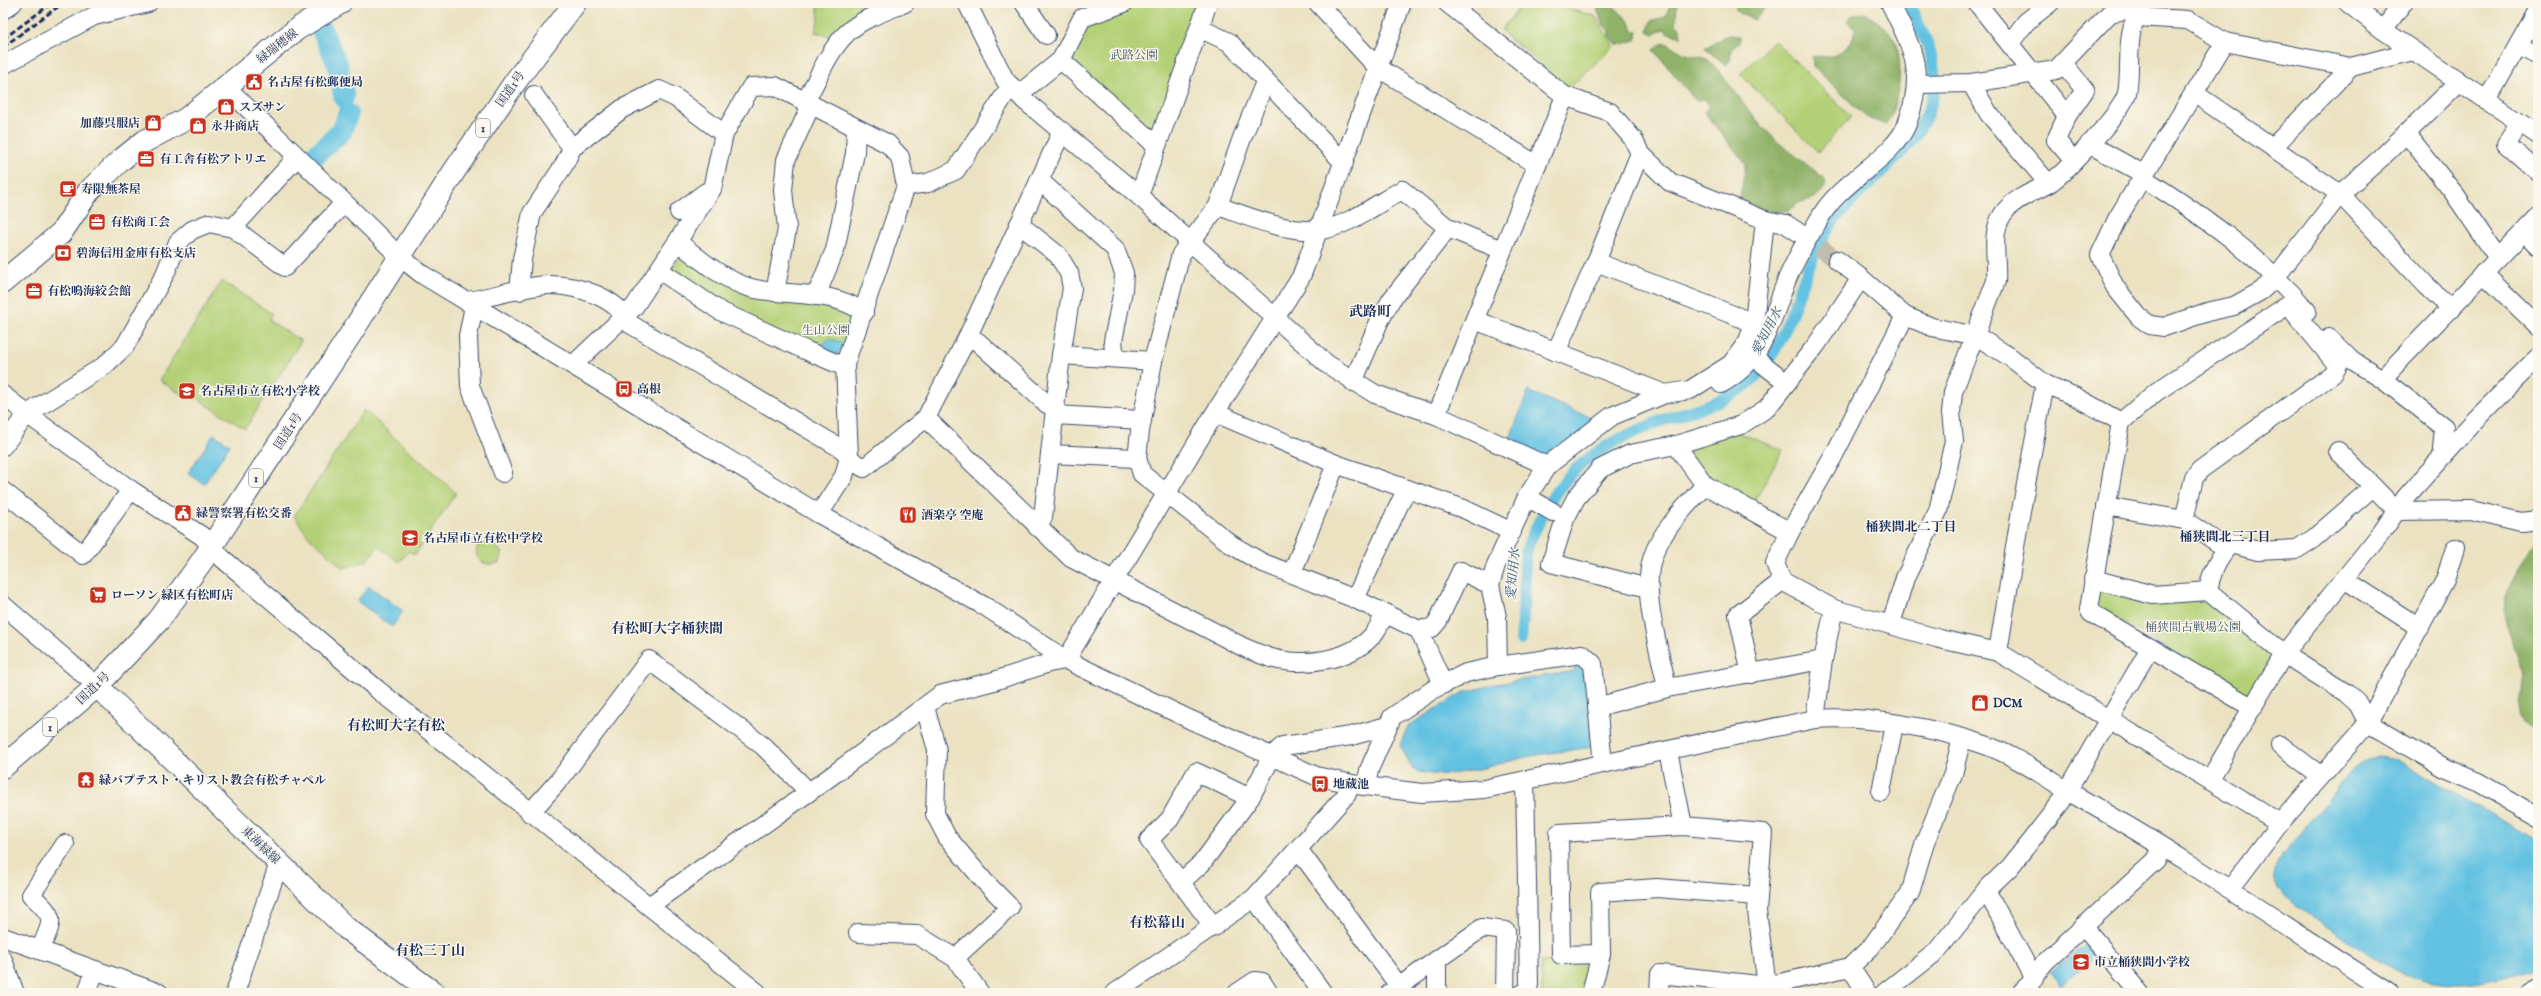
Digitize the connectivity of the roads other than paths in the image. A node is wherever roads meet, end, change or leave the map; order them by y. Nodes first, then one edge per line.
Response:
1 (13, 3) edge
2 (148, 3) edge
3 (340, 3) edge
4 (575, 3) edge
5 (905, 3) edge
6 (967, 3) edge
7 (1024, 3) edge
8 (1124, 3) edge
9 (1208, 3) edge
10 (1318, 3) edge
11 (1402, 3) edge
12 (1447, 3) edge
13 (1890, 3) edge
14 (1977, 3) edge
15 (2050, 3) edge
16 (2348, 3) edge
17 (2403, 3) edge
18 (3, 10) edge
19 (2138, 10) edge
20 (2538, 10) edge
21 (1199, 28) junction
22 (2383, 30) junction
23 (1046, 35) dead end
24 (2225, 42) junction
25 (2010, 43) junction
26 (2519, 46) junction
27 (2413, 51) junction
28 (2538, 56) edge
29 (1061, 60) junction
30 (2063, 63) junction
31 (3, 65) edge
32 (1377, 67) junction
33 (2351, 67) junction
34 (2036, 75) junction
35 (1265, 82) junction
36 (2459, 82) junction
37 (1971, 83) junction
38 (1922, 84) junction
39 (225, 86) junction
40 (1016, 91) junction
41 (2194, 93) junction
42 (534, 95) dead end
43 (1565, 96) junction
44 (2487, 100) junction
45 (808, 103) junction
46 (2067, 116) junction
47 (2520, 123) junction
48 (856, 128) junction
49 (1062, 131) junction
50 (2406, 133) junction
51 (724, 134) junction
52 (2538, 135) edge
53 (1158, 143) junction
54 (2089, 144) junction
55 (2272, 147) junction
56 (572, 148) junction
57 (1640, 153) junction
58 (295, 155) junction
59 (2074, 161) junction
60 (1344, 163) junction
61 (1537, 165) junction
62 (2538, 172) edge
63 (2144, 176) junction
64 (1039, 180) junction
65 (2048, 183) junction
66 (906, 186) junction
67 (712, 189) junction
68 (2340, 194) junction
69 (1139, 196) junction
70 (344, 203) junction
71 (1218, 206) junction
72 (679, 212) dead end
73 (2538, 217) edge
74 (1765, 220) junction
75 (1019, 224) junction
76 (233, 228) junction
77 (1448, 228) junction
78 (1320, 230) junction
79 (1798, 232) tunnel mouth
80 (2524, 232) junction
81 (678, 242) junction
82 (1188, 242) junction
83 (2538, 246) edge
84 (1502, 250) junction
85 (400, 257) junction
86 (2498, 258) junction
87 (1837, 260) tunnel mouth
88 (1596, 262) junction
89 (659, 270) junction
90 (2483, 274) junction
91 (1861, 278) junction
92 (2275, 278) junction
93 (3, 282) edge
94 (519, 291) junction
95 (775, 292) junction
96 (816, 296) junction
97 (470, 304) junction
98 (2451, 309) junction
99 (864, 313) junction
100 (626, 316) junction
101 (1905, 316) junction
102 (1275, 319) junction
103 (1474, 320) junction
104 (1754, 323) junction
105 (2538, 326) edge
106 (968, 336) junction
107 (1976, 336) junction
108 (1556, 352) junction
109 (1061, 355) junction
110 (2538, 357) edge
111 (1115, 358) junction
112 (1757, 359) junction
113 (1153, 361) junction
114 (845, 364) junction
115 (573, 365) junction
116 (1777, 375) dead end
117 (2382, 379) junction
118 (1353, 382) junction
119 (2045, 384) junction
120 (1690, 390) junction
121 (1665, 394) junction
122 (3, 395) edge
123 (1055, 410) junction
124 (1215, 413) junction
125 (27, 414) junction
126 (1436, 415) junction
127 (926, 418) junction
128 (1142, 420) junction
129 (2121, 422) junction
130 (1676, 444) junction
131 (3, 446) edge
132 (2338, 450) dead end
133 (2444, 452) junction
134 (1050, 454) junction
135 (849, 456) junction
136 (1138, 458) junction
137 (1336, 464) junction
138 (1547, 466) junction
139 (503, 473) dead end
140 (1705, 485) junction
141 (2373, 486) junction
142 (131, 490) junction
143 (1406, 490) junction
144 (3, 491) edge
145 (1166, 494) junction
146 (1527, 497) junction
147 (2106, 506) junction
148 (2397, 511) junction
149 (1553, 512) dead end
150 (819, 514) junction
151 (2184, 520) junction
152 (2538, 520) edge
153 (1037, 527) junction
154 (1512, 532) junction
155 (1790, 532) junction
156 (211, 548) junction
157 (2455, 548) dead end
158 (2227, 549) junction
159 (1292, 574) junction
160 (1114, 579) junction
161 (2094, 579) junction
162 (2344, 579) junction
163 (1782, 581) junction
164 (1490, 586) junction
165 (1648, 588) junction
166 (2208, 591) junction
167 (1355, 599) junction
168 (3, 605) edge
169 (1834, 609) junction
170 (1386, 612) junction
171 (1891, 624) junction
172 (2420, 628) junction
173 (1419, 630) junction
174 (2150, 648) junction
175 (1998, 652) junction
176 (2284, 654) junction
177 (1066, 660) junction
178 (1823, 660) junction
179 (1498, 666) junction
180 (1750, 674) junction
181 (1443, 684) junction
182 (97, 686) junction
183 (1667, 688) junction
184 (1598, 706) junction
185 (925, 707) junction
186 (2253, 708) junction
187 (2109, 718) junction
188 (1815, 719) junction
189 (2368, 723) junction
190 (1894, 724) junction
191 (1387, 726) junction
192 (1962, 738) junction
193 (2280, 745) dead end
194 (1668, 751) junction
195 (1272, 756) junction
196 (1603, 764) junction
197 (3, 767) edge
198 (2321, 776) junction
199 (2210, 779) junction
200 (1525, 780) junction
201 (1358, 785) junction
202 (2068, 791) junction
203 (809, 792) junction
204 (1881, 792) dead end
205 (1250, 798) junction
206 (530, 813) junction
207 (2538, 817) edge
208 (2280, 823) junction
209 (1683, 826) junction
210 (64, 844) dead end
211 (2162, 848) junction
212 (1298, 849) junction
213 (279, 863) junction
214 (1181, 882) junction
215 (2231, 888) junction
216 (1986, 890) junction
217 (1757, 896) junction
218 (1254, 898) junction
219 (649, 906) junction
220 (2084, 926) junction
221 (1214, 927) junction
222 (858, 933) dead end
223 (3, 937) edge
224 (40, 949) junction
225 (1601, 954) junction
226 (955, 958) junction
227 (3, 960) edge
228 (1437, 960) junction
229 (1850, 967) junction
230 (94, 970) junction
231 (2034, 979) junction
232 (1131, 987) edge
233 (1778, 988) edge
234 (2538, 988) edge
235 (1394, 990) edge
236 (15, 993) edge
237 (87, 993) edge
238 (159, 993) edge
239 (235, 993) edge
240 (434, 993) edge
241 (758, 993) edge
242 (980, 993) edge
243 (1115, 993) edge
244 (1237, 993) edge
245 (1269, 993) edge
246 (1323, 993) edge
247 (1437, 993) edge
248 (1505, 993) edge
249 (1523, 993) edge
250 (1591, 993) edge
251 (1659, 993) edge
252 (1866, 993) edge
253 (1884, 993) edge
254 (2022, 993) edge
255 (2140, 993) edge
256 (2390, 993) edge
257 (2529, 993) edge

1 - 18 street
2 - 31 street
3 - 39 main road, 緑瑞穂線
4 - 85 main road, 国道1号 / 1
5 - 45 street
6 - 40 street
7 - 23 street
8 - 29 street
9 - 21 street
10 - 32 street
11 - 32 street
12 - 43 street
13 - 38 street
14 - 25 street
15 - 25 street
16 - 22 street
17 - 22 street
19 - 24 street
19 - 30 street
19 - 54 street
20 - 26 street
21 - 35 street
21 - 53 street
22 - 27 street
24 - 33 street
24 - 41 street
25 - 34 street
26 - 28 street
26 - 44 street
27 - 33 street
27 - 36 street
29 - 40 street
29 - 53 street
30 - 34 street
30 - 46 street
32 - 60 street
32 - 61 street
33 - 55 street
34 - 37 street
34 - 46 street
35 - 60 street
35 - 71 street
36 - 44 street
36 - 50 street
37 - 38 street
37 - 65 street
38 - 112 street
39 - 58 street
39 - 93 main road, 緑瑞穂線
40 - 49 street
40 - 66 street
41 - 55 street
41 - 63 street
42 - 56 street
43 - 57 street
43 - 61 street
44 - 47 street
45 - 48 street
45 - 51 street
45 - 95 street
46 - 59 street
47 - 52 street
47 - 62 street
48 - 66 street
48 - 96 street
49 - 64 street
49 - 69 street
50 - 68 street
50 - 86 street
51 - 56 street
51 - 67 street
53 - 69 street
54 - 59 street
54 - 63 street
55 - 68 street
56 - 94 street
57 - 74 street
57 - 88 street
58 - 70 street
58 - 76 street
59 - 65 street
60 - 78 street
61 - 84 street
63 - 92 street
63 - 92 street
64 - 75 street
64 - 111 street
65 - 107 street
66 - 99 street
67 - 72 street
67 - 81 street
68 - 92 street
68 - 98 street
69 - 82 street
70 - 76 street
70 - 85 street
71 - 78 street
71 - 82 street
73 - 80 street
74 - 79 street
74 - 104 street
75 - 106 street
75 - 109 street
76 - 125 street
77 - 78 street
77 - 84 street
77 - 118 street
78 - 102 street
80 - 83 street
80 - 86 street
81 - 89 street
81 - 95 street
82 - 102 street
82 - 113 street
84 - 103 street
85 - 97 street
85 - 156 main road, 国道1号 / 1
86 - 90 street
87 - 91 street
88 - 104 street
88 - 108 street
89 - 100 street
89 - 114 street
90 - 98 street
90 - 105 street
91 - 101 street
91 - 130 street
92 - 117 street
94 - 97 street
94 - 100 street
95 - 96 street
96 - 99 street
97 - 115 street
97 - 139 street
98 - 117 street
99 - 114 street
100 - 115 street
100 - 135 street
101 - 107 street
101 - 155 street
102 - 118 street
102 - 124 street
103 - 108 street
103 - 126 street
104 - 120 street
106 - 123 street
106 - 127 street
107 - 119 street
107 - 171 street
108 - 121 street
109 - 111 street
109 - 123 street
110 - 133 street
111 - 113 street
112 - 116 street
112 - 120 street
113 - 128 street
114 - 135 street
115 - 150 street
117 - 133 street
118 - 126 street
119 - 129 street
119 - 175 street
120 - 121 street
121 - 138 street
122 - 125 street
123 - 128 street
123 - 134 street
124 - 137 street
124 - 145 street
125 - 131 street
125 - 142 street
126 - 138 street
127 - 135 street
127 - 153 street
128 - 136 street
129 - 147 street
129 - 151 street
130 - 140 street
130 - 165 street
132 - 141 street
133 - 148 street
134 - 136 street
134 - 153 street
135 - 150 street
136 - 145 street
137 - 143 street
137 - 159 street
138 - 146 street
140 - 155 street
140 - 165 street
141 - 148 street
141 - 158 street
142 - 144 street
142 - 156 street
143 - 154 street
143 - 167 street
145 - 159 street
145 - 160 street
146 - 149 street
146 - 154 street
147 - 151 street
147 - 161 street
148 - 152 street
148 - 162 street
150 - 177 street
151 - 158 street
153 - 160 street
154 - 164 street
155 - 163 street
156 - 182 main road, 国道1号 / 1
156 - 206 street
157 - 172 street
158 - 166 street
159 - 167 street
160 - 170 street
160 - 177 street
161 - 166 street
161 - 174 street
162 - 172 street
162 - 176 street
163 - 169 street
163 - 180 street
164 - 173 street
164 - 179 street
165 - 183 street
166 - 176 street
167 - 170 street
168 - 182 street
169 - 171 street
169 - 178 street
170 - 173 street
171 - 175 street
172 - 189 street
173 - 181 street
174 - 186 street
174 - 187 street
175 - 187 street
176 - 186 street
176 - 189 street
177 - 185 street
177 - 195 street
178 - 180 street
178 - 188 street
179 - 181 street
179 - 184 street
180 - 183 street
181 - 191 street
182 - 197 main road, 国道1号 / 1
182 - 213 main road, 東海緑線
183 - 184 street
184 - 196 street
185 - 203 street
185 - 226 street
186 - 199 street
187 - 199 street
187 - 202 street
188 - 190 street
188 - 194 street
189 - 198 street
189 - 207 street
190 - 192 street
190 - 204 street
191 - 195 street
191 - 201 street
192 - 202 street
192 - 229 street
193 - 198 street
194 - 196 street
194 - 209 street
195 - 201 street
195 - 205 street
196 - 200 street
198 - 208 street
199 - 208 street
200 - 201 street
200 - 249 street
201 - 212 street
202 - 211 street
202 - 216 street
203 - 206 street
203 - 219 street
205 - 214 street
205 - 214 street
206 - 219 street
208 - 215 street
209 - 217 street
209 - 225 street
210 - 224 street
211 - 215 street
211 - 220 street
212 - 218 street
212 - 235 street
213 - 239 street
213 - 240 main road, 東海緑線
214 - 221 street
215 - 256 street
216 - 231 street
216 - 253 street
217 - 225 street
217 - 233 street
218 - 221 street
218 - 246 street
219 - 241 street
220 - 231 street
220 - 255 street
221 - 232 street
222 - 226 street
223 - 224 street
224 - 230 street
225 - 250 street
226 - 242 street
227 - 236 street
228 - 235 street
228 - 247 street
228 - 248 street
229 - 233 street
229 - 252 street
230 - 237 street
230 - 238 street
231 - 254 street
232 - 243 street
233 - 251 street
234 - 257 street
244 - 245 street

